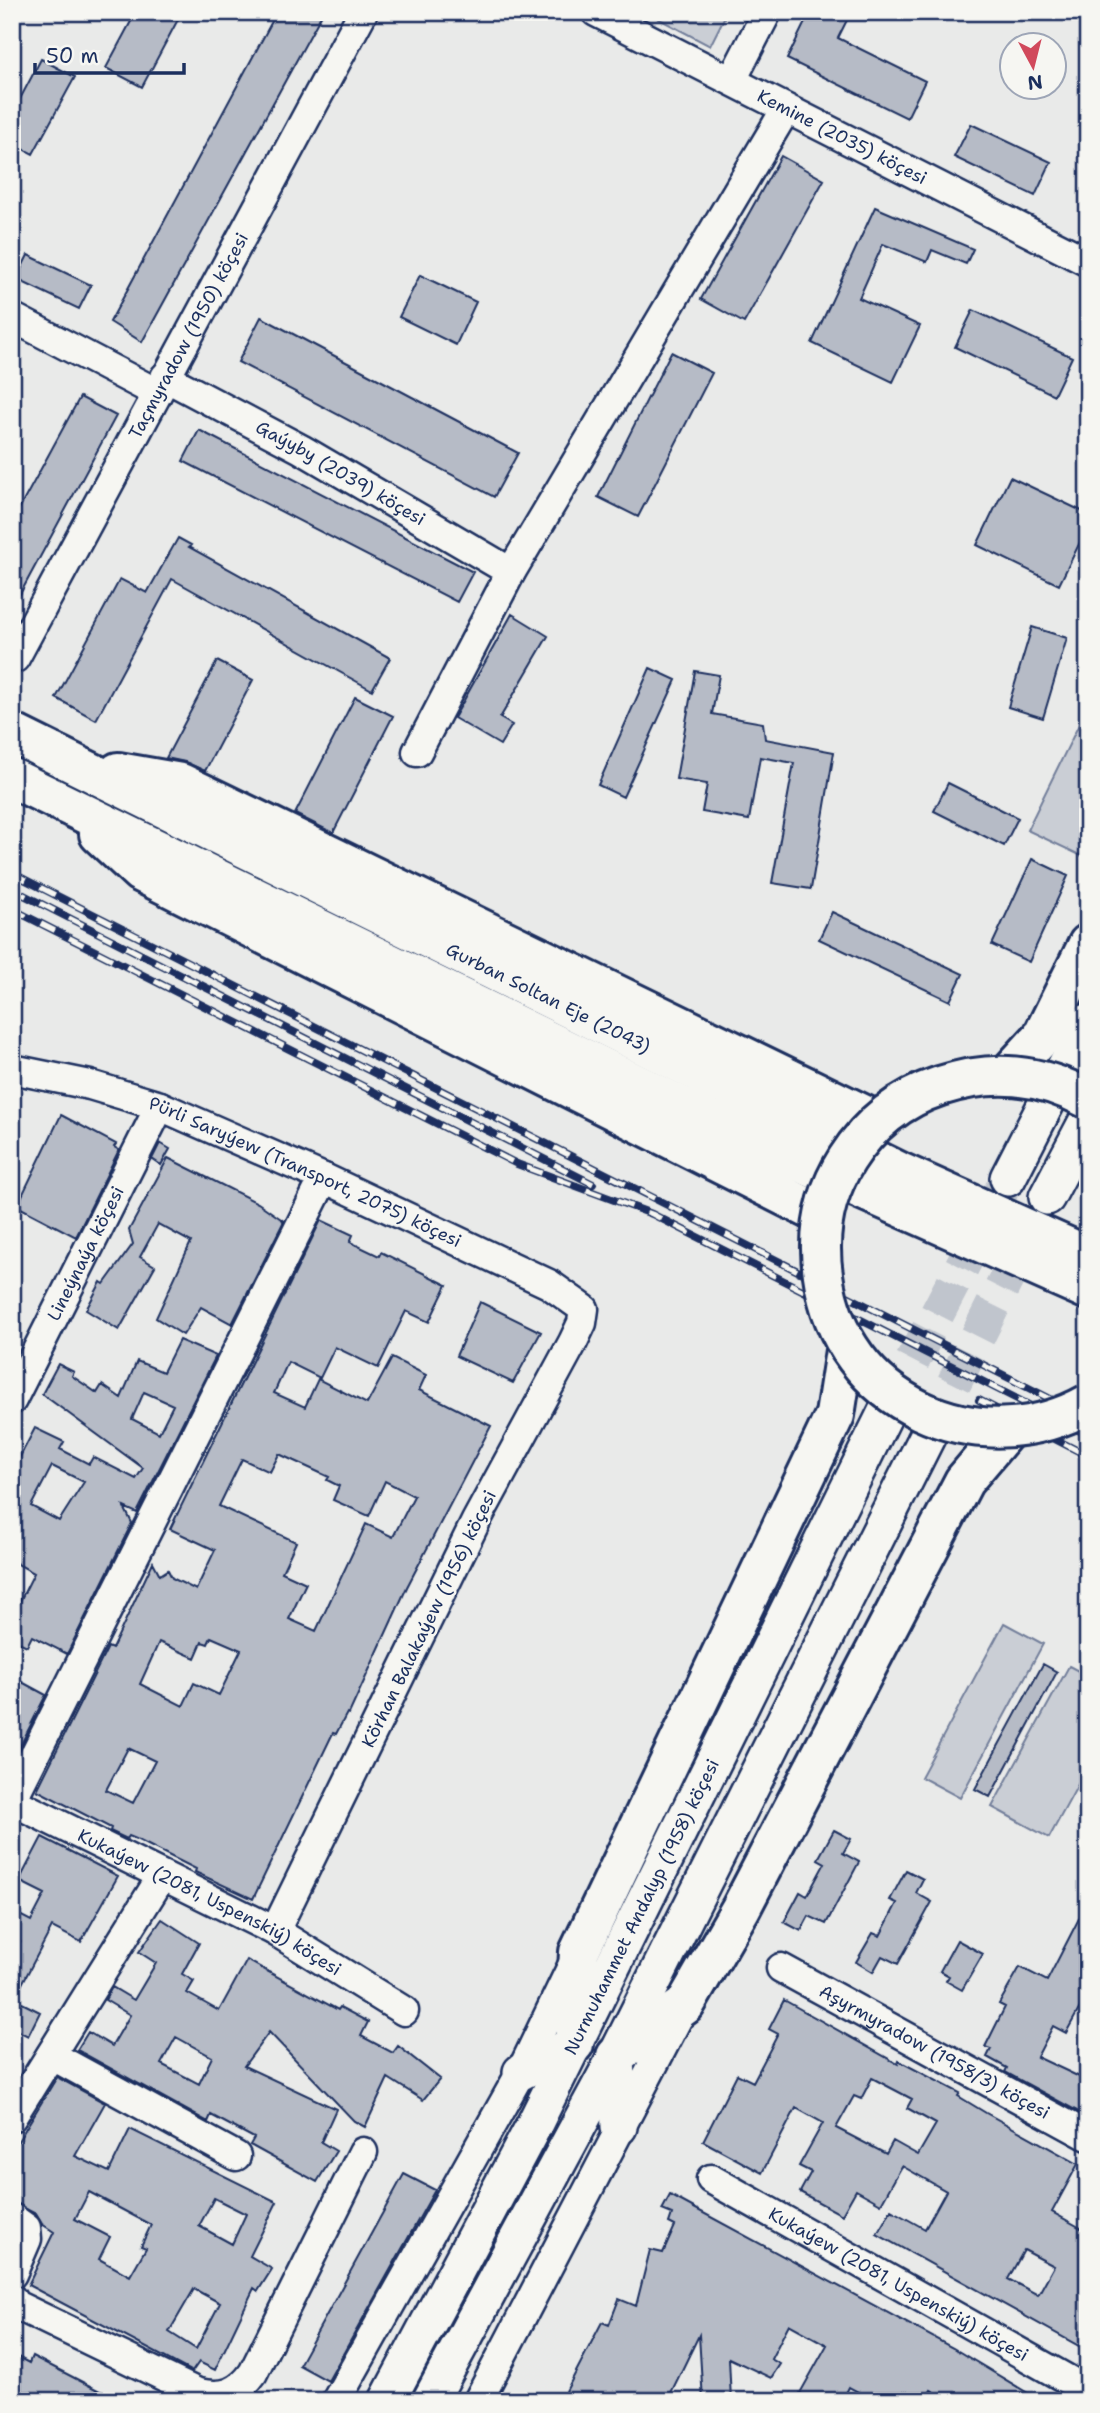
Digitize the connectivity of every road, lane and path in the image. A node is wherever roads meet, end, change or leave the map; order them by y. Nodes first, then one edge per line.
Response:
1 (363, 12) edge
2 (596, 12) edge
3 (767, 12) edge
4 (732, 80) junction
5 (786, 109) junction
6 (1088, 262) edge
7 (12, 317) edge
8 (161, 385) junction
9 (511, 572) junction
10 (15, 658) dead end
11 (12, 733) edge
12 (417, 752) dead end
13 (81, 766) junction
14 (12, 778) edge
15 (69, 806) junction
16 (1088, 944) edge
17 (1088, 1021) edge
18 (12, 1069) edge
19 (1007, 1074) junction
20 (1088, 1099) edge
21 (160, 1106) junction
22 (1088, 1119) edge
23 (877, 1121) junction
24 (324, 1178) junction
25 (1008, 1178) tunnel mouth
26 (1047, 1197) dead end
27 (822, 1215) junction
28 (1088, 1256) edge
29 (1088, 1290) edge
30 (584, 1309) joint
31 (846, 1344) junction
32 (12, 1400) edge
33 (1088, 1404) edge
34 (888, 1408) tunnel mouth
35 (1008, 1429) junction
36 (930, 1431) tunnel mouth
37 (12, 1800) edge
38 (162, 1876) junction
39 (275, 1931) junction
40 (579, 1952) junction
41 (781, 1969) dead end
42 (685, 2005) junction
43 (404, 2011) dead end
44 (574, 2044) junction
45 (51, 2055) junction
46 (616, 2056) junction
47 (521, 2072) junction
48 (12, 2117) edge
49 (619, 2127) junction
50 (1088, 2136) edge
51 (363, 2152) dead end
52 (236, 2156) dead end
53 (711, 2179) dead end
54 (12, 2218) edge
55 (12, 2274) edge
56 (12, 2299) edge
57 (1088, 2391) edge
58 (336, 2401) edge
59 (387, 2401) edge
60 (430, 2401) edge
61 (478, 2401) edge

1 - 8 street, Taçmyradow (1950) köçesi
2 - 4 street, Kemine (2035) köçesi
3 - 4 street
4 - 5 street, Kemine (2035) köçesi
5 - 6 street, Kemine (2035) köçesi
5 - 9 street
7 - 8 street, Gaýyby (2039) köçesi
8 - 9 street, Gaýyby (2039) köçesi
8 - 10 street, Taçmyradow (1950) köçesi
9 - 12 street
11 - 13 highway, Gurban Soltan Eje (2043)
13 - 23 highway
13 - 28 highway, Gurban Soltan Eje (2043)
14 - 15 highway, Gurban Soltan Eje (2043)
15 - 27 highway
15 - 29 highway, Gurban Soltan Eje (2043)
16 - 19 highway
17 - 25 main road
18 - 21 street, Pürli Saryýew (Transport, 2075) köçesi
19 - 20 highway, bridge
19 - 23 highway, bridge
21 - 24 street, Pürli Saryýew (Transport, 2075) köçesi
21 - 32 street, Lineýnaýa köçesi
22 - 26 main road
23 - 27 highway, bridge
24 - 30 street, Pürli Saryýew (Transport, 2075) köçesi
24 - 37 street
27 - 31 highway, bridge
30 - 39 street, Körhan Balakaýew (1956) köçesi
31 - 35 highway, bridge
31 - 40 highway
33 - 35 highway, bridge
34 - 44 main road, Nurmuhammet Andalyp (1958) köçesi
35 - 42 highway
36 - 46 main road
37 - 38 street, Kukaýew (2081, Uspenskiý) köçesi
38 - 39 street, Kukaýew (2081, Uspenskiý) köçesi
38 - 45 street
39 - 43 street, Kukaýew (2081, Uspenskiý) köçesi
40 - 44 highway
40 - 47 street
41 - 50 street, Aşyrmyradow (1958/3) köçesi
42 - 46 highway
42 - 49 street
44 - 47 main road
44 - 59 main road, Nurmuhammet Andalyp (1958) köçesi
45 - 48 street
45 - 52 street
46 - 49 main road
46 - 60 main road
47 - 58 street
49 - 61 street
51 - 56 street
53 - 57 street, Kukaýew (2081, Uspenskiý) köçesi
54 - 55 street

